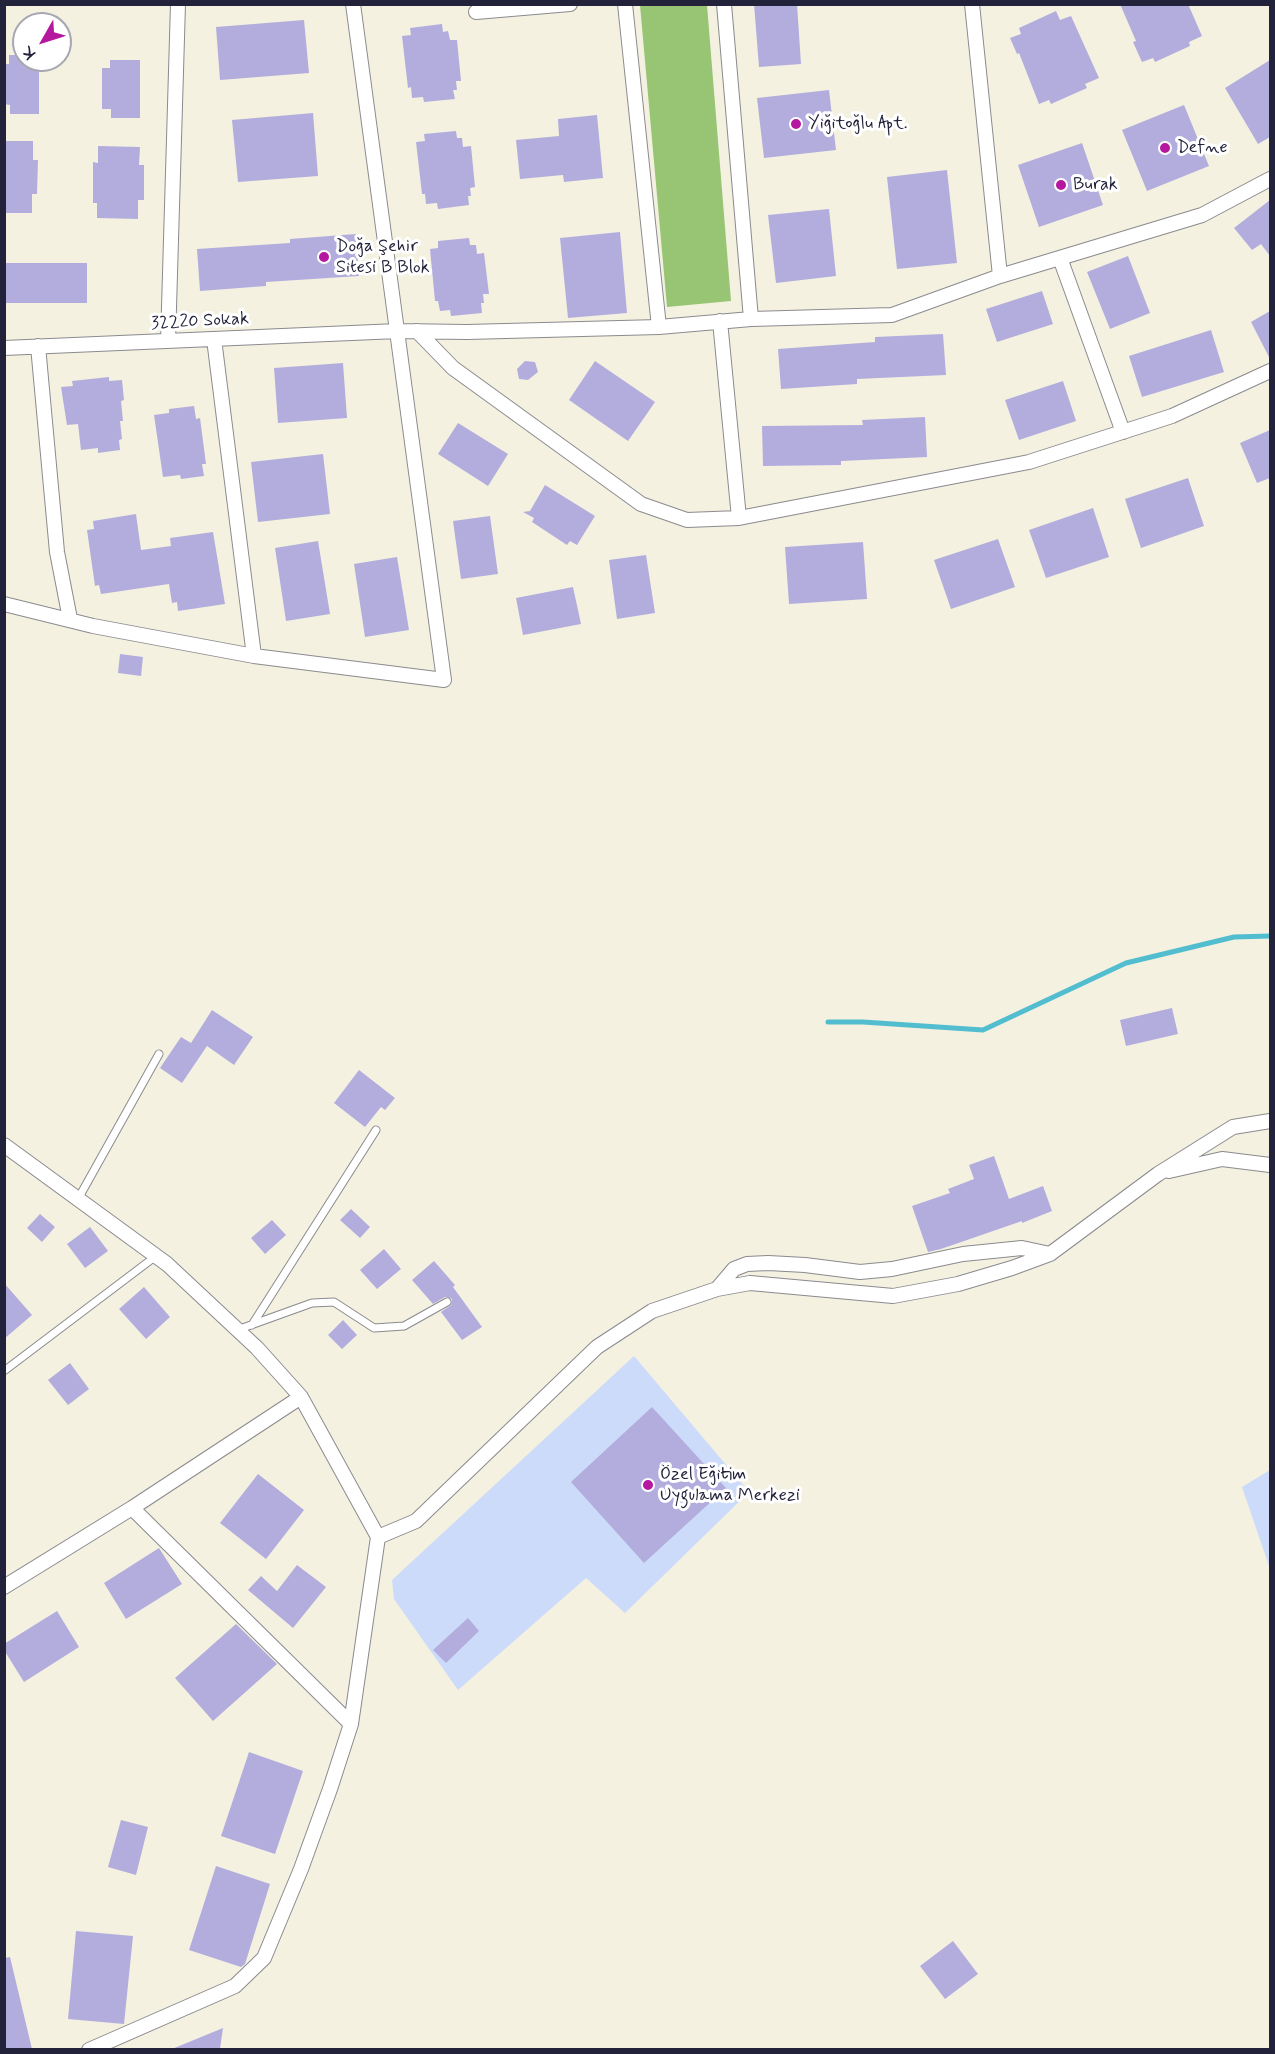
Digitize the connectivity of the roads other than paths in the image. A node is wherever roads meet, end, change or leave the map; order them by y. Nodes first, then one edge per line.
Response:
1 (178, 4) edge
2 (353, 4) edge
3 (570, 4) edge
4 (625, 4) edge
5 (724, 4) edge
6 (975, 6) edge
7 (476, 12) dead end
8 (1270, 179) edge
9 (1060, 258) junction
10 (1000, 276) junction
11 (751, 319) junction
12 (720, 321) junction
13 (659, 327) junction
14 (398, 331) junction
15 (417, 331) junction
16 (214, 339) junction
17 (168, 341) junction
18 (38, 346) junction
19 (4, 348) edge
20 (1270, 371) edge
21 (1123, 432) junction
22 (738, 518) junction
23 (4, 604) edge
24 (70, 619) junction
25 (254, 656) junction
26 (159, 1054) dead end
27 (1270, 1121) edge
28 (376, 1130) dead end
29 (4, 1145) edge
30 (1270, 1165) edge
31 (1158, 1174) junction
32 (78, 1199) junction
33 (1050, 1254) junction
34 (156, 1256) junction
35 (717, 1289) junction
36 (447, 1302) dead end
37 (252, 1325) junction
38 (237, 1330) junction
39 (4, 1371) edge
40 (301, 1396) junction
41 (132, 1508) junction
42 (378, 1537) junction
43 (4, 1587) edge
44 (351, 1724) junction
45 (88, 2049) edge

1 - 17 street
2 - 14 street
3 - 7 street
4 - 13 street
5 - 11 street
6 - 10 street
8 - 9 street, 32220 Sokak
9 - 10 street, 32220 Sokak
9 - 21 street
10 - 11 street, 32220 Sokak
11 - 12 street, 32220 Sokak
12 - 13 street, 32220 Sokak
12 - 22 street
13 - 15 street, 32220 Sokak
14 - 15 street, 32220 Sokak
14 - 16 street, 32220 Sokak
14 - 25 street
15 - 22 street
16 - 17 street, 32220 Sokak
16 - 25 street
17 - 18 street, 32220 Sokak
18 - 19 street, 32220 Sokak
18 - 24 street
20 - 21 street
21 - 22 street
23 - 24 street
24 - 25 street
26 - 32 lane
27 - 31 street
28 - 37 lane
29 - 32 street
30 - 31 street
31 - 33 street
32 - 34 street
33 - 35 street
33 - 35 street
34 - 38 street
34 - 39 lane
35 - 42 street
36 - 37 lane
37 - 38 lane
38 - 40 street
40 - 41 street
40 - 42 street
41 - 43 street
41 - 44 street
42 - 44 street
44 - 45 street

